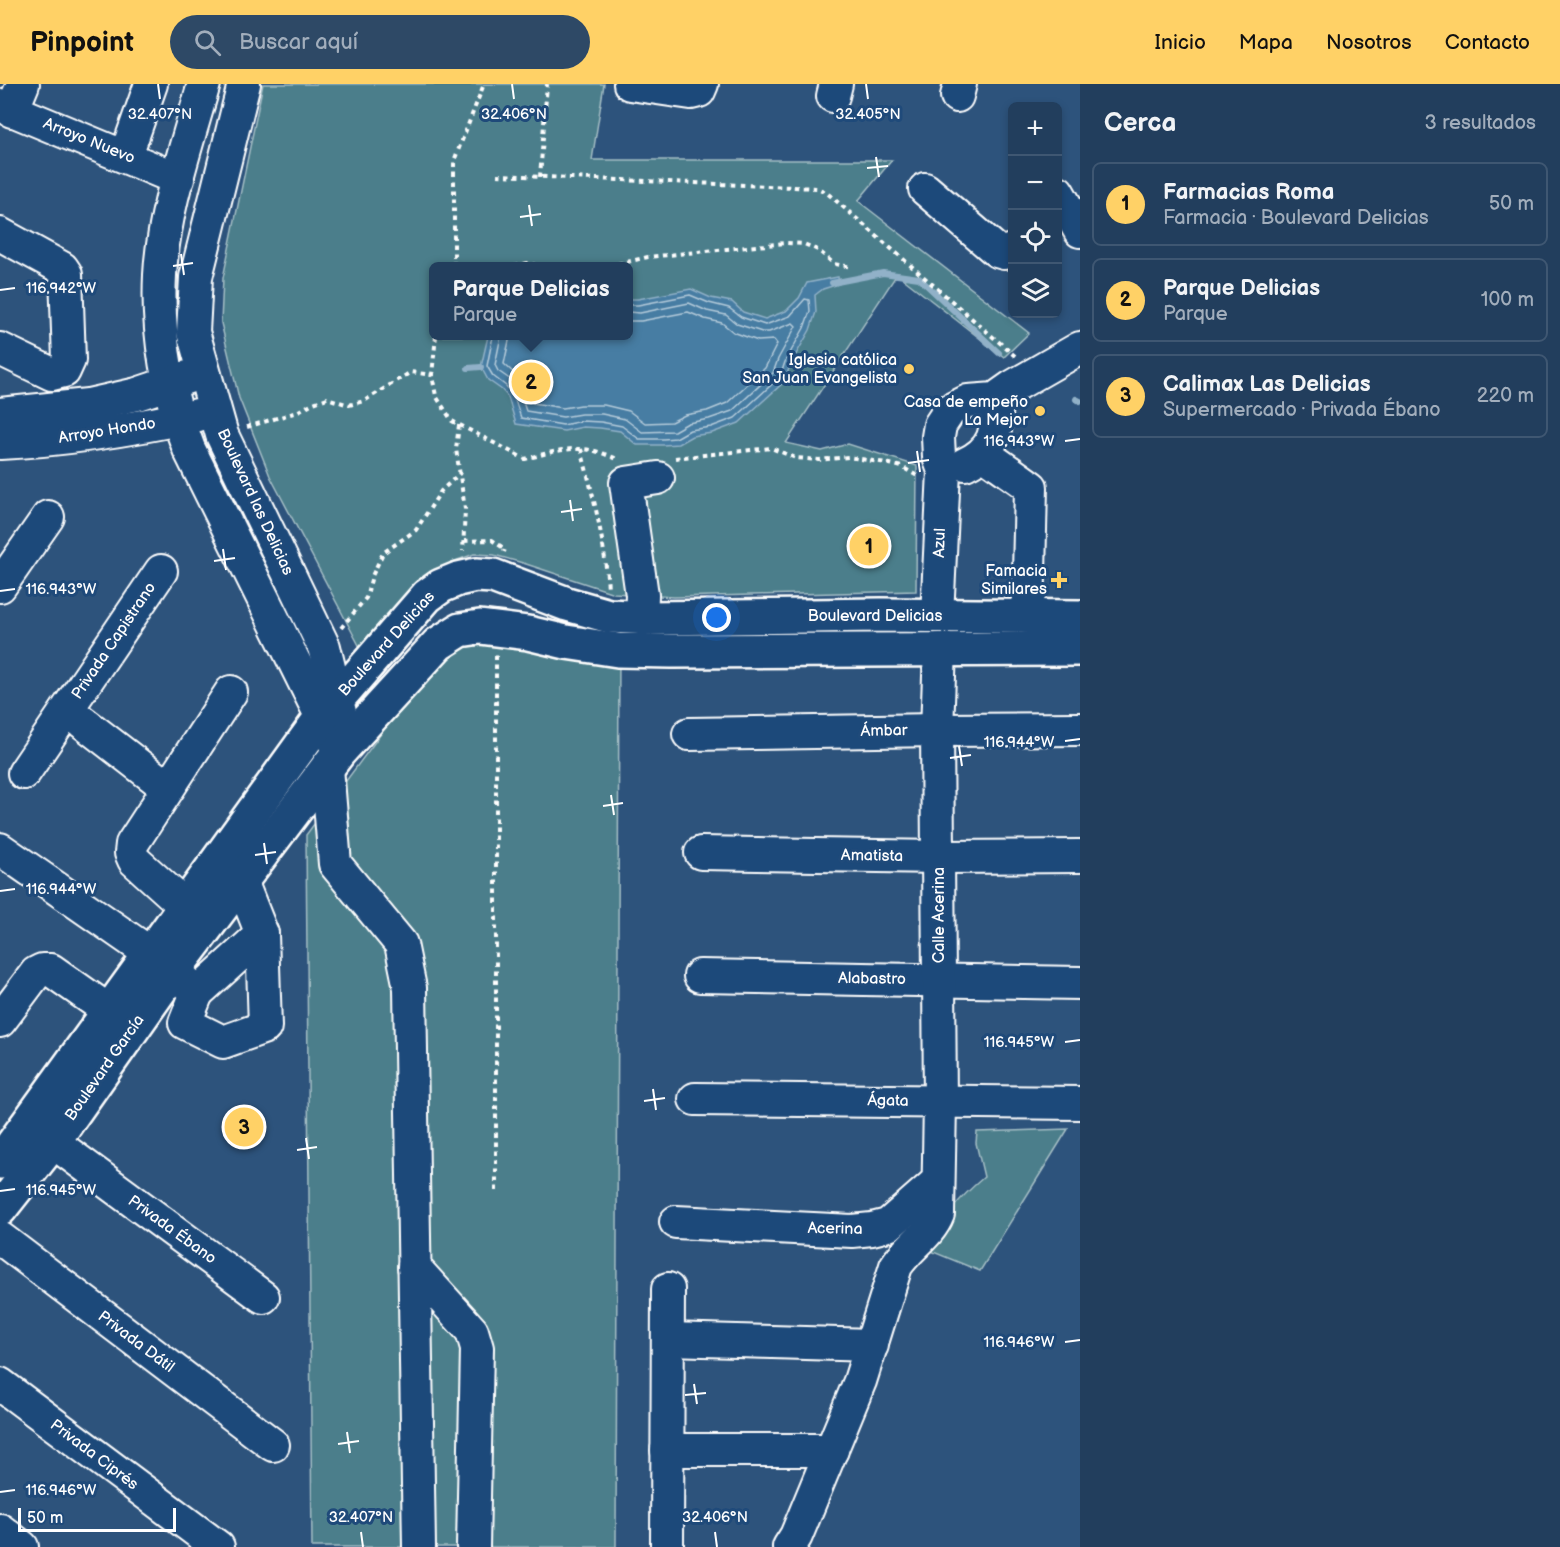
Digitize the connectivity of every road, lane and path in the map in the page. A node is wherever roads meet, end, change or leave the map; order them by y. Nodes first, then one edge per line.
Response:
1 (151, 84) edge
2 (204, 84) edge
3 (244, 84) edge
4 (484, 84) edge
5 (547, 84) edge
6 (630, 84) edge
7 (702, 84) edge
8 (12, 100) edge
9 (126, 156) junction
10 (497, 175) dead end
11 (540, 177) junction
12 (178, 178) junction
13 (925, 189) dead end
14 (0, 234) edge
15 (1008, 251) edge
16 (454, 262) edge
17 (628, 262) edge
18 (852, 267) dead end
19 (436, 340) edge
20 (1080, 348) edge
21 (0, 349) edge
22 (203, 373) junction
23 (59, 374) junction
24 (1036, 374) junction
25 (432, 375) junction
26 (168, 382) junction
27 (995, 399) junction
28 (70, 408) junction
29 (0, 414) edge
30 (177, 419) junction
31 (218, 423) junction
32 (459, 426) junction
33 (0, 443) edge
34 (581, 449) junction
35 (983, 453) junction
36 (620, 459) dead end
37 (662, 469) joint
38 (460, 473) junction
39 (943, 478) junction
40 (48, 517) dead end
41 (464, 541) junction
42 (161, 571) dead end
43 (500, 578) junction
44 (458, 579) junction
45 (0, 586) edge
46 (937, 616) junction
47 (625, 617) junction
48 (1028, 617) junction
49 (1080, 617) edge
50 (496, 628) junction
51 (324, 647) junction
52 (940, 649) junction
53 (1080, 649) edge
54 (231, 692) dead end
55 (328, 709) junction
56 (68, 710) junction
57 (1080, 729) edge
58 (937, 730) junction
59 (689, 734) dead end
60 (339, 753) junction
61 (24, 772) dead end
62 (168, 789) junction
63 (0, 849) edge
64 (701, 853) dead end
65 (1080, 856) edge
66 (939, 857) junction
67 (241, 881) junction
68 (196, 916) junction
69 (262, 934) junction
70 (162, 961) junction
71 (700, 976) dead end
72 (939, 980) junction
73 (1080, 983) edge
74 (197, 993) junction
75 (109, 1011) junction
76 (0, 1021) edge
77 (695, 1099) dead end
78 (940, 1102) junction
79 (1080, 1103) edge
80 (53, 1142) junction
81 (0, 1162) edge
82 (938, 1181) junction
83 (496, 1191) dead end
84 (0, 1209) edge
85 (676, 1222) dead end
86 (0, 1238) edge
87 (414, 1268) junction
88 (668, 1289) dead end
89 (263, 1298) dead end
90 (669, 1339) junction
91 (872, 1345) junction
92 (0, 1384) edge
93 (273, 1445) dead end
94 (667, 1450) junction
95 (832, 1450) junction
96 (0, 1530) edge
97 (22, 1547) edge
98 (218, 1547) edge
99 (418, 1547) edge
100 (473, 1547) edge
101 (667, 1547) edge
102 (789, 1547) edge

1 - 9 street
2 - 12 street, Boulevard las Delicias
3 - 22 street, Boulevard las Delicias
4 - 16 path
5 - 11 path
6 - 7 street
8 - 9 street, Arroyo Nuevo
9 - 12 street, Arroyo Nuevo
10 - 11 path
11 - 24 path
12 - 26 street, Boulevard las Delicias
13 - 15 street
14 - 23 street
17 - 18 path
19 - 25 path
20 - 24 street, Azul
21 - 23 street
22 - 26 street, Arroyo Hondo
22 - 31 street, Boulevard las Delicias
23 - 28 street
24 - 27 street, Azul
25 - 31 path
25 - 32 path
26 - 28 street, Arroyo Hondo
26 - 30 street, Boulevard las Delicias
27 - 35 street
27 - 39 street, Azul
28 - 29 street, Arroyo Hondo
30 - 31 street, Arroyo Hondo
30 - 33 street, Arroyo Hondo
30 - 55 street, Boulevard las Delicias
31 - 51 street, Boulevard las Delicias
32 - 34 path
32 - 38 path
34 - 36 path
34 - 47 path
35 - 39 street
35 - 48 street
37 - 39 path
37 - 47 street
38 - 41 path
38 - 51 path
39 - 46 street, Azul
40 - 45 street
41 - 43 path
41 - 44 path
42 - 56 street, Privada Capistrano
43 - 44 main road, Boulevard Delicias
43 - 47 main road, Boulevard Delicias
44 - 55 main road, Boulevard Delicias
46 - 47 main road, Boulevard Delicias
46 - 48 main road, Boulevard Delicias
48 - 49 main road, Boulevard Delicias
50 - 52 main road, Boulevard Delicias
50 - 60 main road, Boulevard Delicias
50 - 83 path
51 - 55 street, Boulevard las Delicias
52 - 53 main road, Boulevard Delicias
52 - 58 street, Calle Acerina
54 - 62 street
55 - 60 street
55 - 68 main road, Boulevard Delicias
56 - 61 street, Privada Capistrano
56 - 62 street, Privada Capistrano
57 - 58 street, Ámbar
58 - 59 street, Ámbar
58 - 66 street, Calle Acerina
60 - 67 main road, Boulevard Delicias
60 - 87 street
62 - 68 street
63 - 70 street
64 - 66 street, Amatista
65 - 66 street, Amatista
66 - 72 street, Calle Acerina
67 - 68 main road, Boulevard Delicias
67 - 69 street
68 - 70 main road, Boulevard García
69 - 74 street
69 - 74 street
70 - 74 street
70 - 75 main road, Boulevard García
70 - 80 main road, Boulevard García
71 - 72 street, Alabastro
72 - 73 street, Alabastro
72 - 78 street, Calle Acerina
75 - 76 street
75 - 81 main road, Boulevard García
77 - 78 street, Ágata
78 - 79 street, Ágata
78 - 82 street, Calle Acerina
80 - 84 main road, Boulevard García
80 - 89 street, Privada Ébano
82 - 85 street, Acerina
82 - 91 street
86 - 93 street, Privada Dátil
87 - 99 street
87 - 100 street
88 - 90 street
90 - 91 street
90 - 94 street
91 - 95 street
92 - 98 street, Privada Ciprés
94 - 95 street
94 - 101 street
95 - 102 street
96 - 97 street

